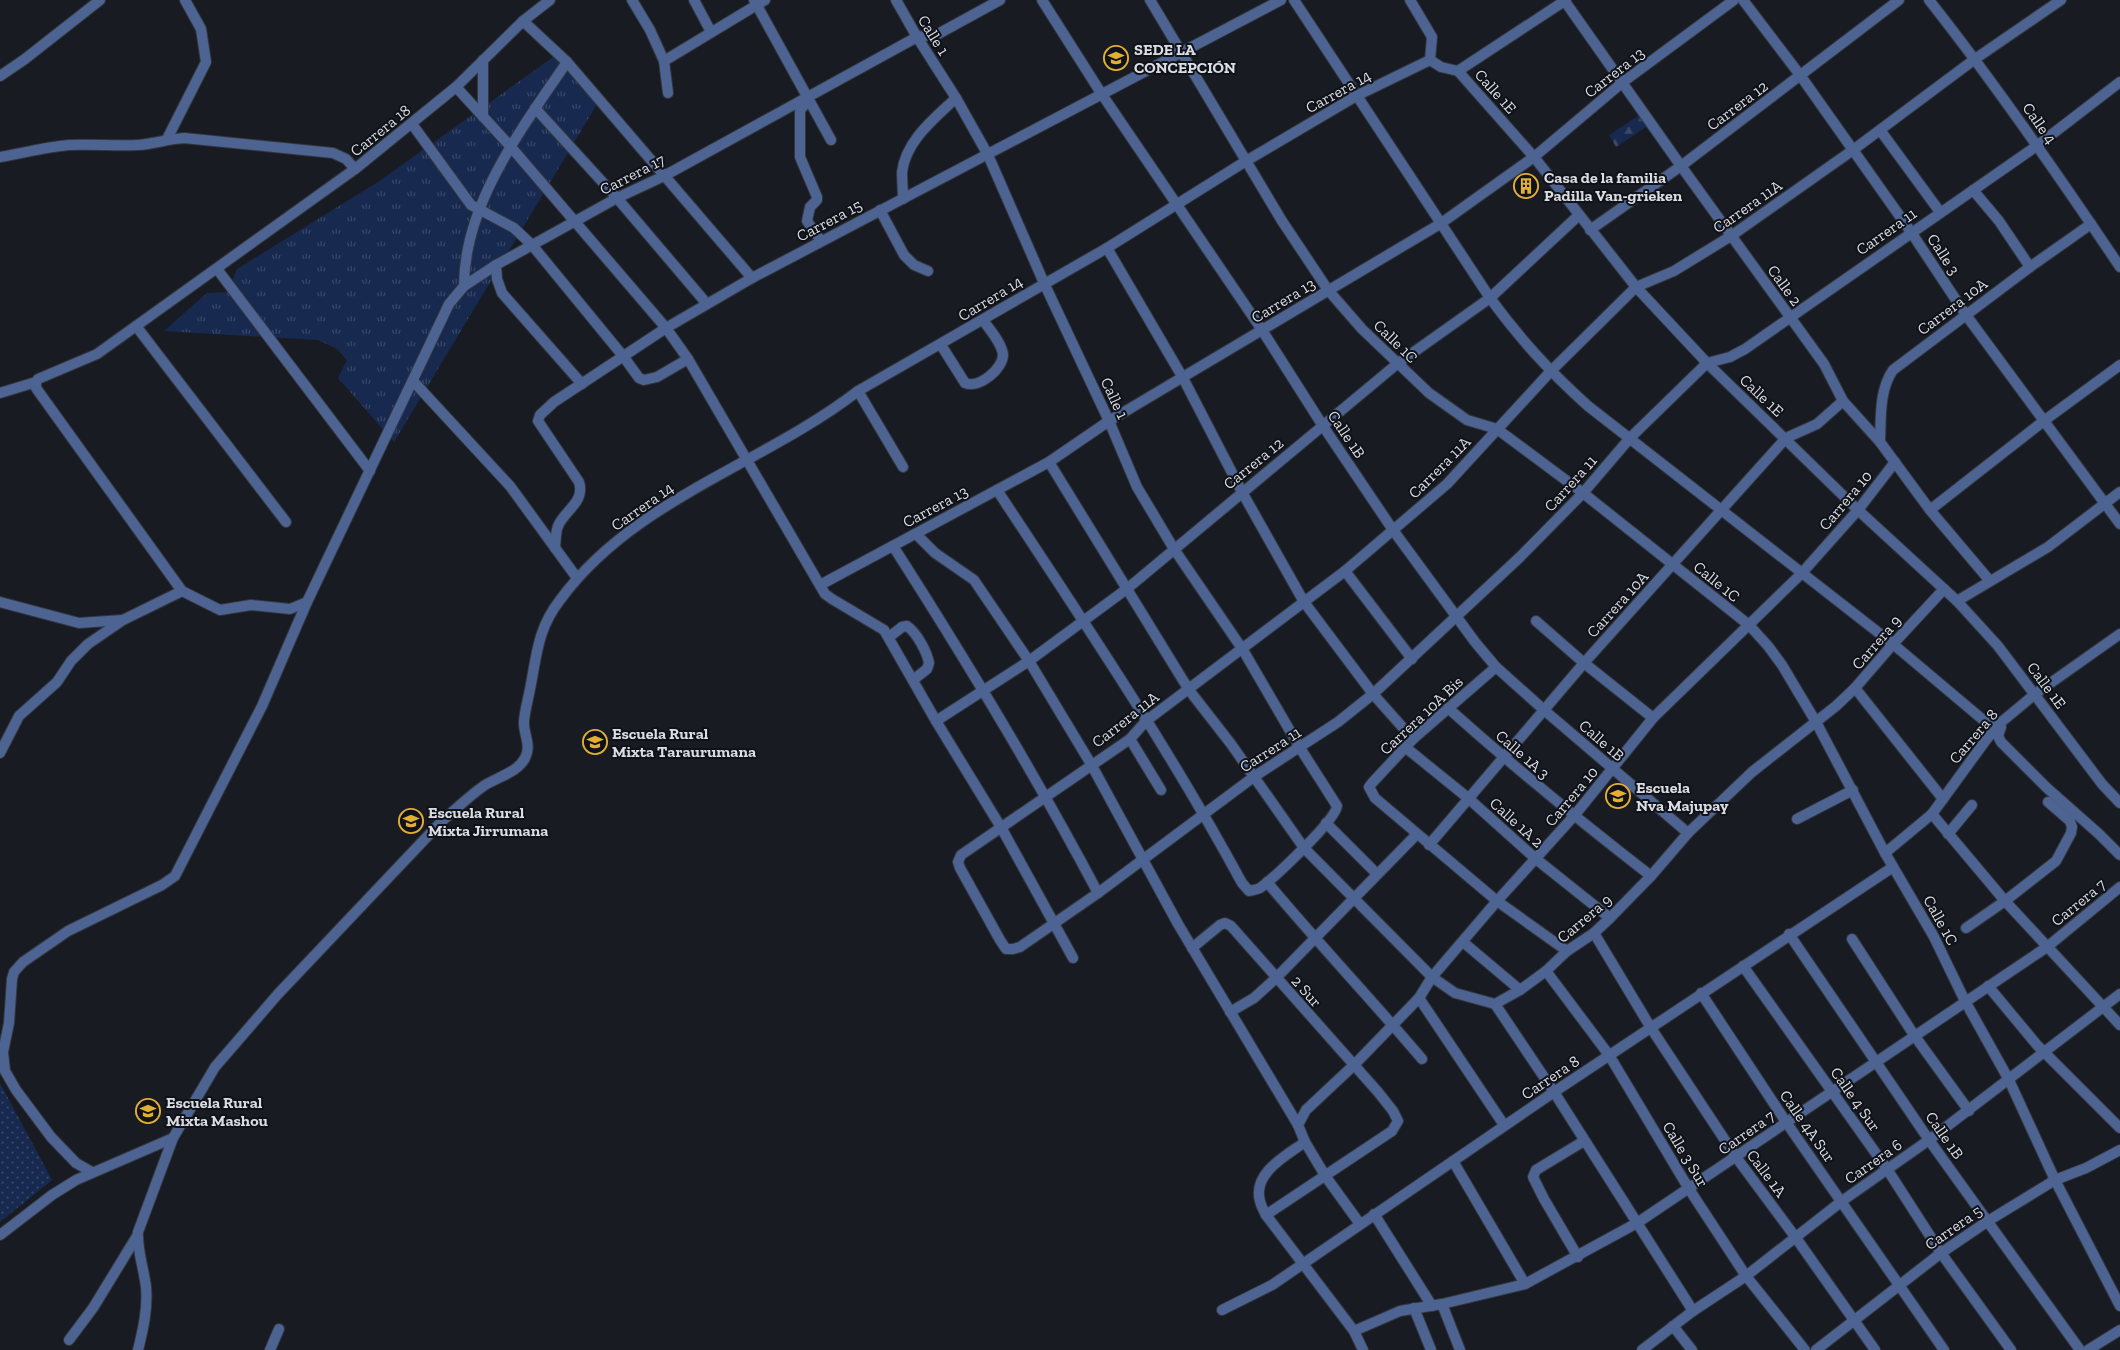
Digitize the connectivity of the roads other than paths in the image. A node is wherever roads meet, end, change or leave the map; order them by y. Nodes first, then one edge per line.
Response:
1 (100, 0) edge
2 (185, 0) edge
3 (550, 0) edge
4 (632, 0) edge
5 (694, 0) edge
6 (896, 0) edge
7 (1000, 0) edge
8 (1042, 0) edge
9 (1150, 0) edge
10 (1281, 0) edge
11 (1294, 0) edge
12 (1410, 0) edge
13 (1565, 0) edge
14 (1734, 0) edge
15 (1743, 0) edge
16 (1900, 0) edge
17 (1930, 0) edge
18 (2061, 0) edge
19 (759, 1) edge
20 (523, 21) junction
21 (711, 32) junction
22 (917, 37) junction
23 (1182, 52) junction
24 (1975, 59) junction
25 (483, 60) junction
26 (1430, 60) junction
27 (664, 61) junction
28 (566, 62) junction
29 (1458, 71) junction
30 (1800, 75) junction
31 (0, 76) edge
32 (1623, 82) junction
33 (2120, 82) edge
34 (456, 87) junction
35 (668, 93) dead end
36 (1101, 93) junction
37 (1358, 95) junction
38 (956, 98) junction
39 (809, 99) junction
40 (535, 108) junction
41 (483, 117) junction
42 (412, 124) junction
43 (1880, 130) junction
44 (167, 139) junction
45 (831, 140) dead end
46 (2038, 145) junction
47 (511, 147) junction
48 (1852, 150) junction
49 (988, 155) junction
50 (1534, 157) junction
51 (0, 158) edge
52 (1246, 161) junction
53 (1681, 166) junction
54 (355, 169) junction
55 (664, 176) junction
56 (1973, 190) junction
57 (617, 198) junction
58 (903, 199) junction
59 (1178, 203) junction
60 (478, 210) junction
61 (880, 210) junction
62 (1940, 212) junction
63 (1579, 215) junction
64 (575, 221) junction
65 (1440, 224) junction
66 (2091, 224) junction
67 (1590, 230) junction
68 (1911, 232) junction
69 (1731, 236) junction
70 (821, 241) junction
71 (532, 245) junction
72 (1108, 248) junction
73 (496, 264) junction
74 (2030, 267) junction
75 (2120, 267) edge
76 (217, 269) junction
77 (928, 271) dead end
78 (752, 278) junction
79 (1044, 283) junction
80 (464, 286) junction
81 (1636, 287) junction
82 (1328, 290) junction
83 (1490, 298) junction
84 (707, 304) junction
85 (1966, 315) junction
86 (1790, 317) junction
87 (983, 320) junction
88 (136, 326) junction
89 (666, 328) junction
90 (1262, 330) junction
91 (941, 345) junction
92 (624, 356) junction
93 (688, 359) junction
94 (1707, 363) junction
95 (1397, 364) junction
96 (2120, 365) edge
97 (1550, 372) junction
98 (1183, 378) junction
99 (413, 381) junction
100 (36, 382) junction
101 (582, 384) junction
102 (858, 392) junction
103 (0, 393) edge
104 (1843, 401) junction
105 (2045, 420) junction
106 (1109, 421) junction
107 (1322, 426) junction
108 (1497, 429) junction
109 (1630, 438) junction
110 (1786, 438) junction
111 (1880, 442) junction
112 (747, 459) junction
113 (1049, 462) junction
114 (1895, 462) junction
115 (903, 467) dead end
116 (370, 470) junction
117 (997, 490) junction
118 (1242, 492) junction
119 (2120, 492) edge
120 (1583, 493) junction
121 (2105, 503) junction
122 (1721, 509) junction
123 (1858, 510) junction
124 (1930, 510) junction
125 (286, 522) dead end
126 (2120, 524) edge
127 (1393, 530) junction
128 (916, 534) junction
129 (893, 546) junction
130 (555, 548) junction
131 (1174, 549) junction
132 (1672, 564) junction
133 (1345, 571) junction
134 (1801, 574) junction
135 (577, 578) junction
136 (1990, 581) junction
137 (820, 585) junction
138 (1128, 588) junction
139 (1944, 588) junction
140 (182, 592) junction
141 (1957, 601) junction
142 (0, 602) edge
143 (307, 602) junction
144 (1304, 602) junction
145 (1456, 617) junction
146 (123, 620) junction
147 (1536, 621) dead end
148 (1084, 622) junction
149 (1749, 625) junction
150 (2120, 634) edge
151 (889, 637) junction
152 (1893, 644) junction
153 (1243, 650) junction
154 (1412, 659) junction
155 (1029, 661) junction
156 (1584, 663) junction
157 (1496, 667) junction
158 (913, 680) junction
159 (1856, 688) junction
160 (1189, 690) junction
161 (984, 691) junction
162 (1373, 694) junction
163 (2035, 694) junction
164 (1448, 708) junction
165 (1544, 710) junction
166 (1652, 718) junction
167 (936, 721) junction
168 (1146, 721) junction
169 (1816, 722) junction
170 (1998, 726) junction
171 (1130, 739) junction
172 (1413, 739) junction
173 (1405, 747) junction
174 (1300, 748) junction
175 (0, 753) edge
176 (1503, 757) junction
177 (1091, 764) junction
178 (1613, 770) junction
179 (1255, 776) junction
180 (1161, 790) dead end
181 (1853, 790) junction
182 (1047, 796) junction
183 (1468, 798) junction
184 (1943, 799) junction
185 (2048, 802) dead end
186 (2120, 803) edge
187 (1972, 805) dead end
188 (1203, 814) junction
189 (1932, 814) junction
190 (1574, 816) junction
191 (1796, 819) dead end
192 (1326, 823) junction
193 (1002, 829) junction
194 (1688, 833) junction
195 (1417, 834) junction
196 (1948, 834) junction
197 (1429, 845) junction
198 (1304, 848) junction
199 (1885, 853) junction
200 (2120, 855) edge
201 (1143, 858) junction
202 (1536, 859) junction
203 (1894, 867) junction
204 (1377, 874) junction
205 (1651, 876) junction
206 (1267, 882) junction
207 (2120, 887) edge
208 (1098, 893) junction
209 (1354, 898) junction
210 (1497, 901) junction
211 (2005, 901) junction
212 (1610, 918) junction
213 (1054, 924) junction
214 (1966, 928) dead end
215 (1594, 932) junction
216 (1789, 934) junction
217 (1314, 938) junction
218 (1852, 939) dead end
219 (1463, 942) junction
220 (2047, 947) junction
221 (1192, 948) junction
222 (1567, 951) junction
223 (1073, 958) dead end
224 (1743, 966) junction
225 (1546, 971) junction
226 (1276, 978) junction
227 (1432, 978) junction
228 (1988, 986) junction
229 (1520, 990) junction
230 (1701, 993) junction
231 (2120, 994) edge
232 (1419, 998) junction
233 (1965, 1001) junction
234 (1494, 1004) junction
235 (2102, 1007) junction
236 (1230, 1012) junction
237 (1394, 1025) junction
238 (2120, 1025) edge
239 (1651, 1028) junction
240 (1914, 1035) junction
241 (2043, 1052) junction
242 (1609, 1055) junction
243 (1422, 1059) dead end
244 (1876, 1061) junction
245 (1354, 1065) junction
246 (2009, 1080) junction
247 (1831, 1091) junction
248 (1554, 1092) junction
249 (1969, 1110) junction
250 (1786, 1122) junction
251 (1298, 1125) junction
252 (1504, 1126) junction
253 (2120, 1128) edge
254 (173, 1138) junction
255 (1929, 1140) junction
256 (1584, 1141) junction
257 (1305, 1142) junction
258 (2120, 1150) edge
259 (1736, 1157) junction
260 (1452, 1161) junction
261 (1887, 1169) junction
262 (92, 1172) junction
263 (1326, 1177) junction
264 (2055, 1180) junction
265 (1689, 1189) junction
266 (1842, 1201) junction
267 (1374, 1214) junction
268 (1266, 1215) junction
269 (1988, 1221) junction
270 (1637, 1223) junction
271 (1360, 1224) junction
272 (0, 1235) edge
273 (138, 1236) junction
274 (1796, 1238) junction
275 (1941, 1253) junction
276 (1578, 1257) junction
277 (1302, 1263) junction
278 (1746, 1276) junction
279 (1525, 1284) junction
280 (1899, 1286) junction
281 (1437, 1305) junction
282 (2120, 1306) edge
283 (1414, 1308) junction
284 (1222, 1310) dead end
285 (1693, 1311) junction
286 (1854, 1320) junction
287 (1673, 1326) junction
288 (280, 1329) dead end
289 (2120, 1330) edge
290 (1354, 1331) junction
291 (69, 1340) dead end
292 (138, 1350) edge
293 (270, 1350) edge
294 (1363, 1350) edge
295 (1431, 1350) edge
296 (1460, 1350) edge
297 (1642, 1350) edge
298 (1692, 1350) edge
299 (1805, 1350) edge
300 (1816, 1350) edge
301 (1875, 1350) edge
302 (1944, 1350) edge
303 (2011, 1350) edge
304 (2080, 1350) edge
305 (2088, 1350) edge

1 - 31 street
2 - 44 street
3 - 20 street, Carrera 18
4 - 27 street
5 - 21 street
6 - 22 street, Calle 1
7 - 22 street, Carrera 17
8 - 36 street, Calle 1B
9 - 23 street, Calle 1C
10 - 23 street, Carrera 15
11 - 37 street
12 - 26 street
13 - 29 street
13 - 32 street, Calle 2
14 - 32 street, Carrera 13
15 - 30 street, Calle 3
16 - 30 street, Carrera 12
17 - 24 street, Calle 4
18 - 24 street, Carrera 11A
19 - 21 street
19 - 39 street
20 - 25 street, Carrera 18
20 - 28 street
21 - 27 street
22 - 38 street, Calle 1
22 - 39 street, Carrera 17
23 - 36 street, Carrera 15
23 - 52 street, Calle 1C
24 - 43 street, Carrera 11A
24 - 46 street, Calle 4
25 - 34 street, Carrera 18
25 - 41 street
26 - 29 street, Calle 1E
26 - 37 street, Carrera 14
27 - 35 street
28 - 40 street
28 - 55 street
29 - 50 street, Calle 1E
30 - 48 street, Calle 3
30 - 53 street, Carrera 12
32 - 50 street, Carrera 13
32 - 53 street, Calle 2
33 - 46 street, Carrera 11
34 - 41 street
34 - 42 street, Carrera 18
36 - 49 street, Carrera 15
36 - 59 street, Calle 1B
37 - 52 street, Carrera 14
37 - 65 street
38 - 49 street, Calle 1
38 - 58 street
39 - 45 street
39 - 55 street, Carrera 17
39 - 70 street
40 - 47 street
40 - 57 street
41 - 47 street
42 - 54 street, Carrera 18
42 - 60 street
43 - 48 street, Carrera 11A
43 - 62 street
44 - 51 street
44 - 54 street
46 - 56 street, Carrera 11
46 - 66 street, Calle 4
47 - 60 street
47 - 64 street
48 - 68 street, Calle 3
48 - 69 street, Carrera 11A
49 - 58 street, Carrera 15
49 - 79 street, Calle 1
50 - 63 street, Calle 1E
50 - 65 street, Carrera 13
52 - 59 street, Carrera 14
52 - 82 street, Calle 1C
53 - 67 street, Carrera 12
53 - 69 street, Calle 2
54 - 76 street, Carrera 18
55 - 57 street, Carrera 17
55 - 78 street
56 - 62 street, Carrera 11
56 - 74 street
57 - 64 street, Carrera 17
57 - 84 street
58 - 61 street, Carrera 15
59 - 72 street, Carrera 14
59 - 90 street, Calle 1B
60 - 71 street
60 - 80 street
61 - 70 street, Carrera 15
61 - 77 street
62 - 68 street, Carrera 11
63 - 67 street, Calle 1E
63 - 83 street, Carrera 12
64 - 71 street, Carrera 17
64 - 89 street
65 - 82 street, Carrera 13
65 - 83 street
66 - 74 street, Carrera 10A
66 - 75 street, Calle 4
67 - 81 street, Calle 1E
68 - 85 street, Calle 3
68 - 86 street, Carrera 11
69 - 81 street, Carrera 11A
69 - 86 street, Calle 2
70 - 78 street, Carrera 15
71 - 73 street, Carrera 17
71 - 92 street
72 - 79 street, Carrera 14
72 - 98 street
73 - 80 street, Carrera 17
73 - 101 street
74 - 85 street, Carrera 10A
76 - 88 street, Carrera 18
76 - 116 street
78 - 84 street, Carrera 15
79 - 87 street, Carrera 14
79 - 106 street, Calle 1
80 - 99 street, Carrera 17
81 - 94 street, Calle 1E
81 - 97 street, Carrera 11A
82 - 90 street, Carrera 13
82 - 95 street, Calle 1C
83 - 95 street, Carrera 12
83 - 97 street
84 - 89 street, Carrera 15
85 - 105 street, Calle 3
85 - 111 street, Carrera 10A
86 - 94 street, Carrera 11
86 - 104 street, Calle 2
87 - 91 street, Carrera 14
87 - 91 street
88 - 100 street, Carrera 18
88 - 125 street
89 - 92 street, Carrera 15
89 - 93 street
90 - 98 street, Carrera 13
90 - 107 street, Calle 1B
91 - 102 street, Carrera 14
92 - 93 street
92 - 101 street, Carrera 15
93 - 112 street
94 - 109 street, Carrera 11
94 - 110 street, Calle 1E
95 - 107 street, Carrera 12
95 - 108 street, Calle 1C
96 - 105 street
97 - 108 street, Carrera 11A
97 - 109 street
98 - 106 street, Carrera 13
98 - 118 street
99 - 116 street, Carrera 17
99 - 130 street
100 - 103 street, Carrera 18
100 - 140 street
101 - 130 street, Carrera 15
102 - 112 street, Carrera 14
102 - 115 street
104 - 110 street, Carrera 10A
104 - 111 street, Calle 2
105 - 121 street, Calle 3
105 - 124 street
106 - 113 street, Carrera 13
106 - 131 street, Calle 1
107 - 118 street, Carrera 12
107 - 127 street, Calle 1B
108 - 120 street, Calle 1C
108 - 127 street, Carrera 11A
109 - 120 street, Carrera 11
109 - 122 street
110 - 122 street, Carrera 10A
110 - 123 street, Calle 1E
111 - 114 street, Calle 2
112 - 135 street, Carrera 14
112 - 137 street
113 - 117 street, Carrera 13
113 - 138 street
114 - 123 street, Carrera 10
114 - 124 street, Calle 2
116 - 143 street, Carrera 17
117 - 128 street, Carrera 13
117 - 148 street
118 - 131 street, Carrera 12
118 - 144 street
119 - 121 street
120 - 132 street, Calle 1C
120 - 145 street, Carrera 11
121 - 126 street, Calle 3
121 - 136 street
122 - 132 street, Carrera 10A
122 - 134 street
123 - 134 street, Carrera 10
123 - 139 street, Calle 1E
124 - 136 street, Calle 2
127 - 133 street, Carrera 11A
127 - 145 street, Calle 1B
128 - 129 street, Carrera 13
128 - 155 street
129 - 137 street, Carrera 13
129 - 161 street
130 - 135 street
131 - 138 street, Carrera 12
131 - 153 street, Calle 1
132 - 149 street, Calle 1C
132 - 156 street, Carrera 10A
133 - 144 street, Carrera 11A
133 - 154 street
134 - 149 street, Carrera 10
134 - 152 street
135 - 254 street, Carrera 14
136 - 141 street
137 - 151 street
138 - 148 street, Carrera 12
138 - 160 street
139 - 141 street, Calle 1E
139 - 152 street, Carrera 9
140 - 143 street
140 - 146 street
141 - 163 street, Calle 1E
142 - 146 street
143 - 262 street, Carrera 17
144 - 153 street, Carrera 11A
144 - 162 street
145 - 154 street, Carrera 11
145 - 157 street, Calle 1B
146 - 175 street
147 - 156 street
148 - 155 street, Carrera 12
148 - 168 street
149 - 166 street, Carrera 10
149 - 169 street, Calle 1C
150 - 163 street, Carrera 8
151 - 158 street
151 - 158 street
152 - 159 street, Carrera 9
152 - 170 street
153 - 160 street, Carrera 11A
153 - 174 street, Calle 1
154 - 162 street, Carrera 11
155 - 161 street, Carrera 12
155 - 177 street
156 - 165 street, Carrera 10A
156 - 166 street
157 - 164 street, Carrera 10A Bis
157 - 165 street, Calle 1B
158 - 167 street
159 - 169 street, Carrera 9
159 - 184 street
160 - 168 street, Carrera 11A
160 - 179 street
161 - 167 street, Carrera 12
161 - 182 street
162 - 172 street
162 - 174 street, Carrera 11
163 - 170 street, Carrera 8
163 - 186 street, Calle 1E
164 - 172 street, Carrera 10A Bis
164 - 176 street, Calle 1A 3
165 - 176 street, Carrera 10A
165 - 178 street, Calle 1B
166 - 178 street, Carrera 10
167 - 193 street
168 - 171 street, Carrera 11A
168 - 188 street
169 - 181 street, Calle 1C
169 - 194 street, Carrera 9
170 - 184 street, Carrera 8
170 - 200 street
171 - 177 street, Carrera 11A
171 - 180 street
172 - 173 street, Carrera 10A Bis
173 - 183 street, Calle 1A 2
173 - 195 street, Carrera 10A Bis
174 - 179 street, Carrera 11
174 - 192 street, Calle 1
176 - 183 street, Carrera 10A
176 - 190 street, Calle 1A 3
177 - 182 street, Carrera 11A
177 - 201 street
178 - 190 street, Carrera 10
178 - 194 street, Calle 1B
179 - 188 street, Carrera 11
179 - 198 street
181 - 191 street
181 - 199 street, Calle 1C
182 - 193 street, Carrera 11A
182 - 208 street
183 - 197 street, Carrera 10A
183 - 202 street, Calle 1A 2
184 - 189 street, Carrera 8
185 - 211 street
187 - 196 street
188 - 201 street, Carrera 11
188 - 206 street
189 - 196 street
189 - 199 street, Carrera 8
190 - 202 street, Carrera 10
190 - 205 street, Calle 1A 3
192 - 198 street
192 - 204 street
193 - 213 street
193 - 213 street, Carrera 11A
194 - 205 street, Carrera 9
195 - 197 street
195 - 204 street
196 - 211 street
197 - 210 street
198 - 206 street
198 - 209 street
199 - 203 street, Calle 1C
201 - 208 street, Carrera 11
201 - 221 street
202 - 210 street, Carrera 10
202 - 212 street, Calle 1A 2
203 - 216 street, Carrera 8
203 - 233 street, Calle 1C
204 - 209 street
205 - 212 street, Carrera 9
206 - 217 street
207 - 220 street, Carrera 7
208 - 213 street, Carrera 11
209 - 217 street
209 - 227 street
210 - 219 street, Carrera 10
210 - 222 street
211 - 214 street
211 - 220 street
212 - 215 street, Carrera 9
213 - 223 street
215 - 222 street, Carrera 9
215 - 239 street, Calle 1A
216 - 224 street, Carrera 8
216 - 244 street, Calle 1B
217 - 226 street
217 - 237 street
218 - 240 street
219 - 227 street, Carrera 10
219 - 229 street
220 - 228 street, Carrera 7
220 - 235 street
221 - 226 street, 2 Sur
221 - 236 street
222 - 225 street, Carrera 9
224 - 230 street, Carrera 8
224 - 247 street, Calle 4 Sur
225 - 229 street, Carrera 9
225 - 242 street, Calle 3 Sur
226 - 236 street
226 - 245 street, 2 Sur
227 - 232 street, Carrera 10
227 - 234 street
228 - 233 street, Carrera 7
228 - 241 street
229 - 234 street, Carrera 9
230 - 239 street, Carrera 8
230 - 250 street, Calle 4A Sur
231 - 235 street, Carrera 6
232 - 237 street, Carrera 10
232 - 252 street
233 - 240 street, Carrera 7
233 - 246 street, Calle 1C
234 - 248 street
235 - 238 street
235 - 241 street, Carrera 6
236 - 251 street
237 - 243 street
237 - 245 street, Carrera 10
239 - 242 street, Carrera 8
239 - 259 street, Calle 1A
240 - 244 street, Carrera 7
240 - 249 street
241 - 246 street, Carrera 6
241 - 253 street
242 - 248 street, Carrera 8
242 - 265 street, Calle 3 Sur
244 - 247 street, Carrera 7
244 - 255 street, Calle 1B
245 - 251 street, Carrera 10
245 - 263 street, 2 Sur
246 - 249 street, Carrera 6
246 - 264 street, Calle 1C
247 - 250 street, Carrera 7
247 - 261 street, Calle 4 Sur
248 - 252 street, Carrera 8
248 - 256 street
249 - 255 street, Carrera 6
250 - 259 street, Carrera 7
250 - 266 street, Calle 4A Sur
251 - 257 street
252 - 260 street, Carrera 8
254 - 262 street
254 - 273 street, Carrera 14
255 - 261 street, Carrera 6
255 - 269 street, Calle 1B
256 - 270 street
256 - 276 street
257 - 263 street
257 - 268 street
258 - 264 street, Carrera 5
259 - 265 street, Carrera 7
259 - 274 street, Calle 1A
260 - 267 street, Carrera 8
260 - 279 street
261 - 266 street, Carrera 6
261 - 275 street, Calle 4 Sur
262 - 272 street
263 - 268 street
263 - 271 street
264 - 269 street, Carrera 5
264 - 282 street, Calle 1C
265 - 270 street, Carrera 7
265 - 278 street, Calle 3 Sur
266 - 274 street, Carrera 6
266 - 280 street, Calle 4A Sur
267 - 271 street, Carrera 8
267 - 281 street
268 - 277 street
269 - 275 street, Carrera 5
269 - 304 street, Calle 1B
270 - 276 street, Carrera 7
270 - 285 street
271 - 277 street, Carrera 8
273 - 291 street
273 - 292 street
274 - 278 street, Carrera 6
274 - 286 street, Calle 1A
275 - 280 street, Carrera 5
275 - 303 street, Calle 4 Sur
276 - 279 street, Carrera 7
277 - 284 street, Carrera 8
277 - 290 street
278 - 285 street, Carrera 6
278 - 299 street, Calle 3 Sur
279 - 281 street, Carrera 7
280 - 286 street, Carrera 5
280 - 302 street, Calle 4A Sur
281 - 283 street, Carrera 7
281 - 296 street
283 - 290 street, Carrera 7
283 - 295 street
285 - 287 street, Carrera 6
286 - 300 street, Carrera 5
286 - 301 street, Calle 1A
287 - 297 street, Carrera 6
287 - 298 street
288 - 293 street
289 - 305 street
290 - 294 street

